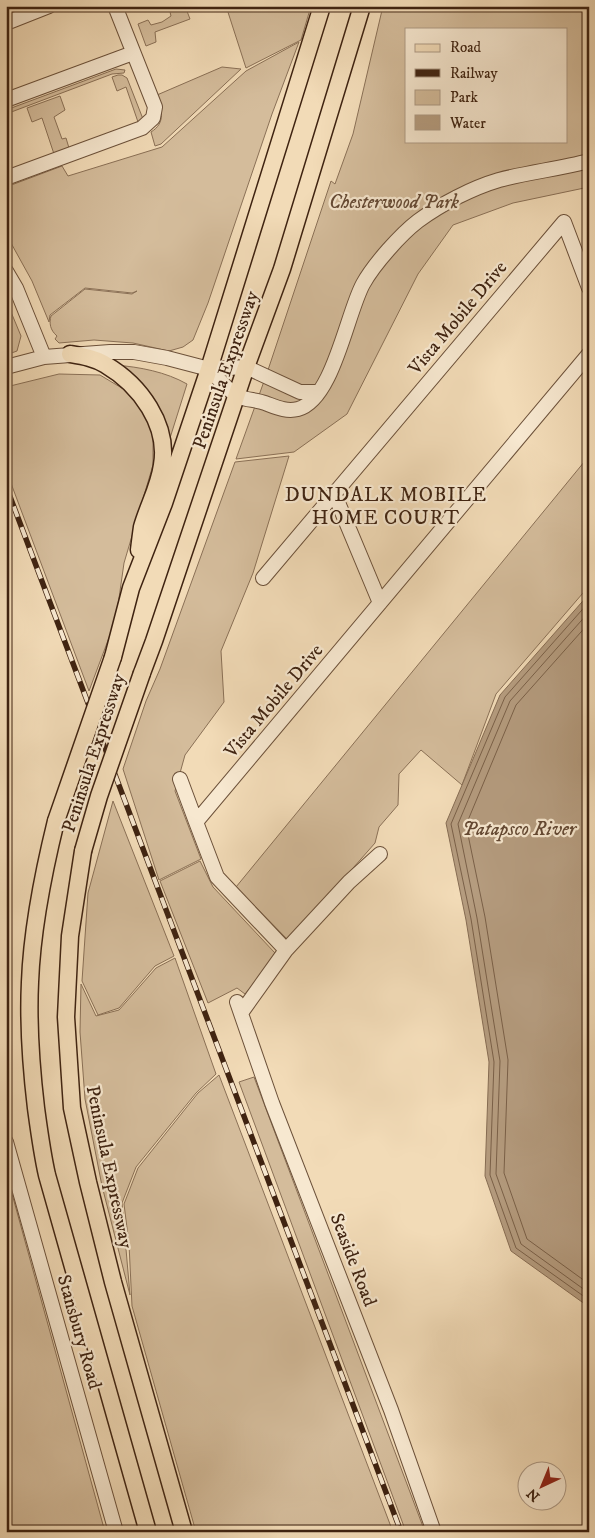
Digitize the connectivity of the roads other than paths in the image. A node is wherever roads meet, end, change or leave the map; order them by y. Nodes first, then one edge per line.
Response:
1 (50, 6) edge
2 (115, 6) edge
3 (322, 6) edge
4 (362, 6) edge
5 (6, 23) edge
6 (133, 53) junction
7 (6, 100) edge
8 (589, 161) edge
9 (6, 178) edge
10 (6, 271) edge
11 (589, 288) edge
12 (70, 354) junction
13 (589, 354) edge
14 (44, 356) junction
15 (246, 367) junction
16 (6, 368) edge
17 (208, 370) junction
18 (319, 392) junction
19 (238, 397) junction
20 (334, 493) junction
21 (263, 578) dead end
22 (134, 580) junction
23 (380, 603) junction
24 (180, 779) dead end
25 (196, 822) junction
26 (380, 854) dead end
27 (286, 950) junction
28 (6, 1142) edge
29 (116, 1532) edge
30 (148, 1532) edge
31 (184, 1532) edge
32 (434, 1532) edge

1 - 5 street
2 - 6 street
3 - 17 main road, Peninsula Expressway
4 - 15 main road, Peninsula Expressway
6 - 7 street
6 - 9 street
8 - 18 street
10 - 14 street
11 - 20 street, Vista Mobile Drive
12 - 14 street
12 - 17 street
12 - 22 main road
13 - 23 street, Vista Mobile Drive
14 - 16 street
15 - 17 street
15 - 18 street
15 - 19 main road, Peninsula Expressway
17 - 19 street
17 - 22 main road, Peninsula Expressway
18 - 19 street
19 - 31 main road, Peninsula Expressway, bridge
20 - 21 street, Vista Mobile Drive
20 - 23 street
22 - 30 main road, Peninsula Expressway, bridge
23 - 25 street, Vista Mobile Drive
24 - 25 street
25 - 27 street
26 - 27 street
27 - 32 street, Seaside Road
28 - 29 street, Stansbury Road

